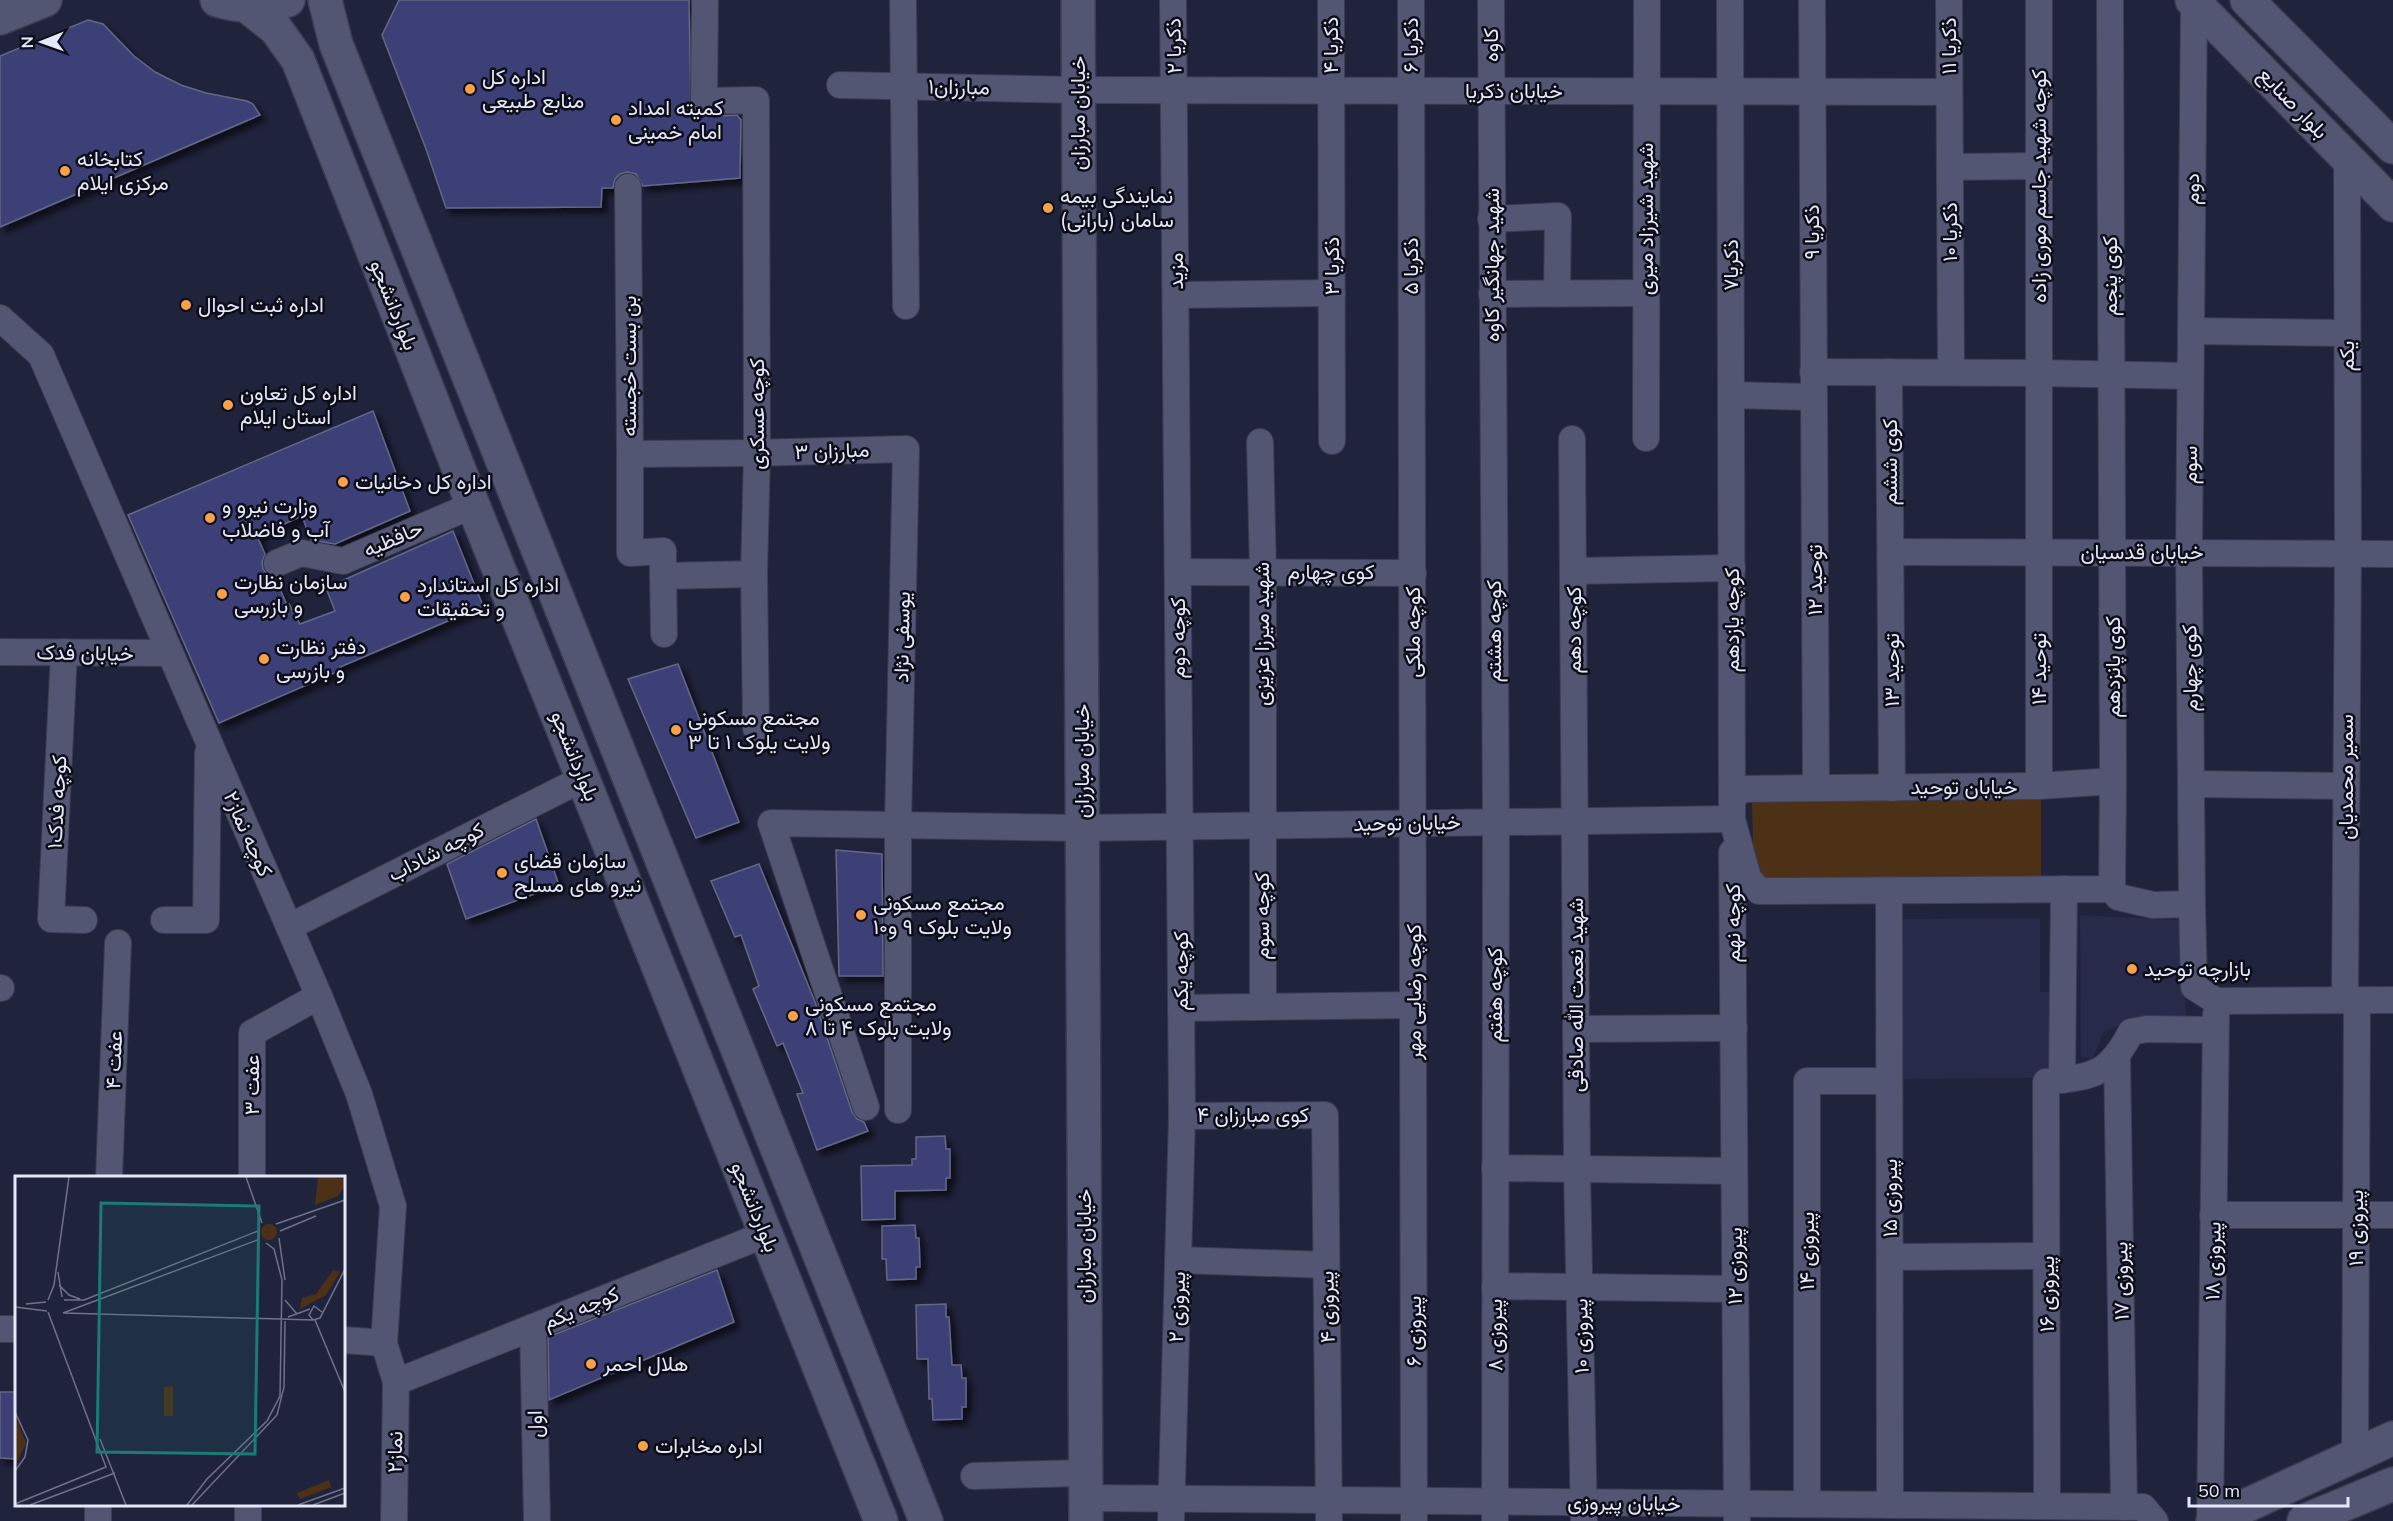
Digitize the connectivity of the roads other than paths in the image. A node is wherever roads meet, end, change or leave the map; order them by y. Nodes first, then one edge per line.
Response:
1 (45, 0) edge
2 (288, 0) edge
3 (325, 0) edge
4 (705, 0) edge
5 (903, 0) edge
6 (1078, 0) edge
7 (1173, 0) edge
8 (1331, 0) edge
9 (1411, 0) edge
10 (1491, 0) edge
11 (1647, 0) edge
12 (1730, 0) edge
13 (1812, 0) edge
14 (1949, 0) edge
15 (2039, 0) edge
16 (2110, 0) edge
17 (2247, 0) edge
18 (2193, 1) edge
19 (232, 3) edge
20 (0, 18) edge
21 (840, 85) dead end
22 (905, 86) junction
23 (1078, 90) junction
24 (1331, 90) junction
25 (1410, 91) junction
26 (1491, 91) junction
27 (1647, 91) junction
28 (1174, 92) junction
29 (1731, 92) junction
30 (1811, 92) junction
31 (1949, 92) junction
32 (2393, 147) edge
33 (2347, 158) junction
34 (2039, 166) junction
35 (1950, 167) junction
36 (628, 187) dead end
37 (2393, 205) edge
38 (1491, 219) junction
39 (1332, 292) junction
40 (1557, 293) junction
41 (1646, 293) junction
42 (1492, 294) junction
43 (1176, 295) junction
44 (906, 306) dead end
45 (0, 318) edge
46 (2191, 331) junction
47 (2347, 333) junction
48 (1890, 372) junction
49 (1951, 372) junction
50 (2038, 373) junction
51 (2110, 374) junction
52 (2190, 376) junction
53 (1814, 384) junction
54 (1731, 395) junction
55 (1646, 438) dead end
56 (1731, 438) joint
57 (1572, 439) dead end
58 (1412, 440) joint
59 (1493, 440) joint
60 (1332, 441) dead end
61 (1260, 442) dead end
62 (906, 449) joint
63 (1177, 449) joint
64 (630, 453) junction
65 (757, 453) junction
66 (473, 505) junction
67 (1891, 552) junction
68 (2039, 552) junction
69 (2112, 552) junction
70 (2189, 553) junction
71 (2348, 553) junction
72 (2393, 554) edge
73 (277, 563) dead end
74 (1732, 568) junction
75 (1573, 571) junction
76 (1178, 572) junction
77 (1263, 572) junction
78 (1413, 573) junction
79 (754, 574) junction
80 (663, 576) junction
81 (664, 634) dead end
82 (0, 652) edge
83 (64, 652) junction
84 (169, 653) junction
85 (756, 728) dead end
86 (208, 743) junction
87 (584, 778) junction
88 (2113, 781) junction
89 (2191, 784) junction
90 (2039, 786) junction
91 (2346, 786) junction
92 (1816, 788) junction
93 (1892, 788) junction
94 (1732, 810) junction
95 (1575, 821) junction
96 (1496, 822) junction
97 (1414, 823) junction
98 (898, 825) junction
99 (1262, 825) junction
100 (1180, 827) junction
101 (1082, 828) junction
102 (2064, 889) junction
103 (2112, 889) junction
104 (1889, 891) junction
105 (2192, 904) junction
106 (84, 920) dead end
107 (164, 920) dead end
108 (289, 927) junction
109 (118, 943) dead end
110 (319, 996) junction
111 (2351, 1000) junction
112 (2393, 1000) edge
113 (2216, 1001) junction
114 (1414, 1005) junction
115 (1263, 1007) junction
116 (1181, 1008) junction
117 (1734, 1028) junction
118 (1576, 1029) junction
119 (2215, 1030) junction
120 (2117, 1055) junction
121 (1889, 1081) junction
122 (2054, 1081) junction
123 (866, 1107) dead end
124 (898, 1110) dead end
125 (1325, 1115) joint
126 (1182, 1116) junction
127 (1414, 1161) joint
128 (1495, 1168) junction
129 (1577, 1169) junction
130 (1734, 1171) junction
131 (109, 1176) edge
132 (252, 1176) edge
133 (2213, 1215) junction
134 (2356, 1215) junction
135 (2393, 1215) edge
136 (766, 1234) junction
137 (2046, 1256) junction
138 (1890, 1257) junction
139 (1179, 1260) junction
140 (1326, 1264) junction
141 (1495, 1286) junction
142 (1580, 1287) junction
143 (1736, 1289) junction
144 (533, 1327) junction
145 (345, 1340) edge
146 (384, 1342) junction
147 (396, 1382) junction
148 (2393, 1438) edge
149 (2355, 1456) junction
150 (974, 1476) dead end
151 (2393, 1484) edge
152 (1086, 1497) edge
153 (1890, 1505) junction
154 (2047, 1506) junction
155 (2124, 1507) junction
156 (1170, 1510) edge
157 (1329, 1510) edge
158 (1822, 1510) edge
159 (1414, 1511) edge
160 (1495, 1511) edge
161 (1584, 1512) edge
162 (1737, 1512) edge
163 (394, 1521) edge
164 (537, 1521) edge
165 (881, 1521) edge
166 (926, 1521) edge
167 (2155, 1521) edge
168 (2212, 1521) edge
169 (2304, 1521) edge

1 - 20 main road
2 - 19 main road
3 - 166 main road, بلواردانشجو
4 - 65 street, کوچه عسکری
5 - 22 street
6 - 23 main road, خیابان مبارزان
7 - 28 street, ذکریا ۲
8 - 24 street, ذکریا ۴
9 - 25 street, ذکریا ۶
10 - 26 street, کاوه
11 - 27 street, شهید شیرزاد میری
12 - 29 street, ذکریا۷
13 - 30 street, ذکریا ۹
14 - 31 street, ذکریا ۱۱
15 - 34 street, کوچه شهید جاسم موری زاده
16 - 51 street, کوی پنجم
17 - 32 main road, بلوار صنایع
18 - 33 main road, بلوار صنایع
18 - 46 street, دوم
19 - 66 main road, بلواردانشجو
21 - 22 street, مبارزان۱
22 - 23 street, مبارزان۱
22 - 44 street
23 - 28 street, خیابان ذکریا
23 - 101 main road, خیابان مبارزان
24 - 25 street, خیابان ذکریا
24 - 28 street, خیابان ذکریا
24 - 39 street, ذکریا ۳
25 - 26 street, خیابان ذکریا
25 - 58 street, ذکریا ۵
26 - 27 street, خیابان ذکریا
26 - 38 street, شهید جهانگیر کاوه
27 - 29 street, خیابان ذکریا
27 - 41 street, شهید شیرزاد میری
28 - 43 street, مزید
29 - 30 street, خیابان ذکریا
29 - 54 street, ذکریا۷
30 - 31 street, خیابان ذکریا
30 - 53 street, ذکریا ۹
31 - 35 street, ذکریا ۱۰
33 - 37 main road, بلوار صنایع
33 - 47 street, یکم
34 - 35 street
34 - 50 street, کوچه شهید جاسم موری زاده
35 - 49 street, ذکریا ۱۰
36 - 64 street, بن بست خجسته
38 - 40 street
38 - 42 street, شهید جهانگیر کاوه
39 - 43 street
39 - 60 street, ذکریا ۳
40 - 41 street
40 - 42 street
41 - 55 street, شهید شیرزاد میری
42 - 59 street, شهید جهانگیر کاوه
43 - 63 street, مزید
45 - 84 street, کوچه نماز۲
46 - 47 street
46 - 52 street, دوم
47 - 71 street, یکم
48 - 49 street
48 - 53 street
48 - 67 street, کوی ششم
49 - 50 street
50 - 51 street
50 - 68 street, کوچه شهید جاسم موری زاده
51 - 52 street
51 - 69 street, کوی پنجم
52 - 70 street, سوم
53 - 54 street
53 - 92 street, توحید ۱۲
54 - 56 street, ذکریا۷
56 - 74 street, کوچه یازدهم
57 - 75 street, کوچه دهم
58 - 78 street, کوچه ملکی
59 - 96 street, کوچه هشتم
61 - 77 street, شهید میرزا عزیزی
62 - 65 street, مبارزان ۳
62 - 98 street, یوسفی نژاد
63 - 76 street, کوچه دوم
64 - 65 street, بن بست خجسته
64 - 80 street
65 - 79 street, کوچه عسکری
66 - 73 street, حافظیه
66 - 87 main road, بلواردانشجو
67 - 68 street, خیابان قدسیان
67 - 93 street, توحید ۱۳
68 - 69 street, خیابان قدسیان
68 - 90 street, توحید ۱۴
69 - 70 street, خیابان قدسیان
69 - 88 street, کوی پانزدهم
70 - 71 street, خیابان قدسیان
70 - 89 street, کوی چهارم
71 - 72 street, خیابان قدسیان
71 - 91 street, سمیر محمدیان
74 - 75 street
74 - 94 street, کوچه یازدهم
75 - 95 street, کوچه دهم
76 - 77 street, کوی چهارم
76 - 100 street, کوچه دوم
77 - 78 street, کوی چهارم
77 - 99 street, شهید میرزا عزیزی
78 - 97 street, کوچه ملکی
79 - 80 street
79 - 85 street, کوچه عسکری
80 - 81 street
82 - 83 street, خیابان فدک
83 - 84 street, خیابان فدک
83 - 106 street, کوچه فدک۱
84 - 86 street, کوچه نماز۲
86 - 107 street
86 - 108 street, کوچه نماز۲
87 - 108 street, کوچه شاداب
87 - 136 main road, بلواردانشجو
88 - 90 street, خیابان توحید
88 - 103 street
89 - 91 street
89 - 105 street, کوی چهارم
90 - 93 street, خیابان توحید
91 - 111 street, سمیر محمدیان
92 - 93 street, خیابان توحید
92 - 94 street, خیابان توحید
94 - 95 street, خیابان توحید
94 - 104 street
94 - 117 street, کوچه نهم
95 - 96 street, خیابان توحید
95 - 118 street, شهید نعمت الله صادقی
96 - 97 street, خیابان توحید
96 - 128 street, کوچه هفتم
97 - 99 street, خیابان توحید
97 - 114 street, کوچه رضایی مهر
98 - 101 street
98 - 123 street
98 - 124 street, یوسفی نژاد
99 - 100 street, خیابان توحید
99 - 115 street, کوچه سوم
100 - 101 street, خیابان توحید
100 - 116 street, کوچه یکم
101 - 152 main road, خیابان مبارزان
102 - 103 street
102 - 104 street
102 - 122 street, پیروزی ۱۶
103 - 105 street
104 - 121 street, پیروزی ۱۵
105 - 113 street
108 - 110 street, کوچه نماز۲
109 - 131 street, عفت ۴
110 - 132 street, عفت ۳
110 - 146 street, کوچه نماز۲
111 - 112 street
111 - 113 street
111 - 134 street, پیروزی ۱۹
113 - 119 street, پیروزی ۱۸
114 - 115 street
114 - 127 street, کوچه رضایی مهر
115 - 116 street
116 - 126 street, کوچه یکم
117 - 118 street
117 - 130 street, پیروزی ۱۲
118 - 129 street, شهید نعمت الله صادقی
119 - 120 street
119 - 133 street, پیروزی ۱۸
120 - 122 street
120 - 155 street, پیروزی ۱۷
121 - 138 street, پیروزی ۱۵
121 - 158 street, پیروزی ۱۴
122 - 137 street, پیروزی ۱۶
125 - 126 street, کوی مبارزان ۴
125 - 140 street, پیروزی ۴
126 - 139 street, پیروزی ۲
127 - 159 street, پیروزی ۶
128 - 129 street
128 - 141 street, پیروزی ۸
129 - 130 street
129 - 142 street, پیروزی ۱۰
130 - 143 street, پیروزی ۱۲
133 - 134 street
133 - 168 street, پیروزی ۱۸
134 - 135 street
134 - 149 street, پیروزی ۱۹
136 - 144 street, کوچه یکم
136 - 165 main road, بلواردانشجو
137 - 138 street
137 - 154 street, پیروزی ۱۶
138 - 153 street, پیروزی ۱۵
139 - 140 street
139 - 156 street, پیروزی ۲
140 - 157 street, پیروزی ۴
141 - 142 street
141 - 160 street, پیروزی ۸
142 - 143 street
142 - 161 street, پیروزی ۱۰
143 - 162 street, پیروزی ۱۲
144 - 147 street, کوچه یکم
144 - 164 street, اول
145 - 146 street
146 - 147 street, کوچه نماز۲
147 - 163 street, نماز۲
148 - 149 main road
149 - 168 main road
150 - 152 street, خیابان پیروزی
151 - 169 main road
152 - 156 street, خیابان پیروزی
153 - 154 street, خیابان پیروزی
153 - 158 street, خیابان پیروزی
154 - 155 street, خیابان پیروزی
155 - 167 street, خیابان پیروزی
156 - 157 street, خیابان پیروزی
157 - 159 street, خیابان پیروزی
158 - 162 street, خیابان پیروزی
159 - 160 street, خیابان پیروزی
160 - 161 street, خیابان پیروزی
161 - 162 street, خیابان پیروزی

